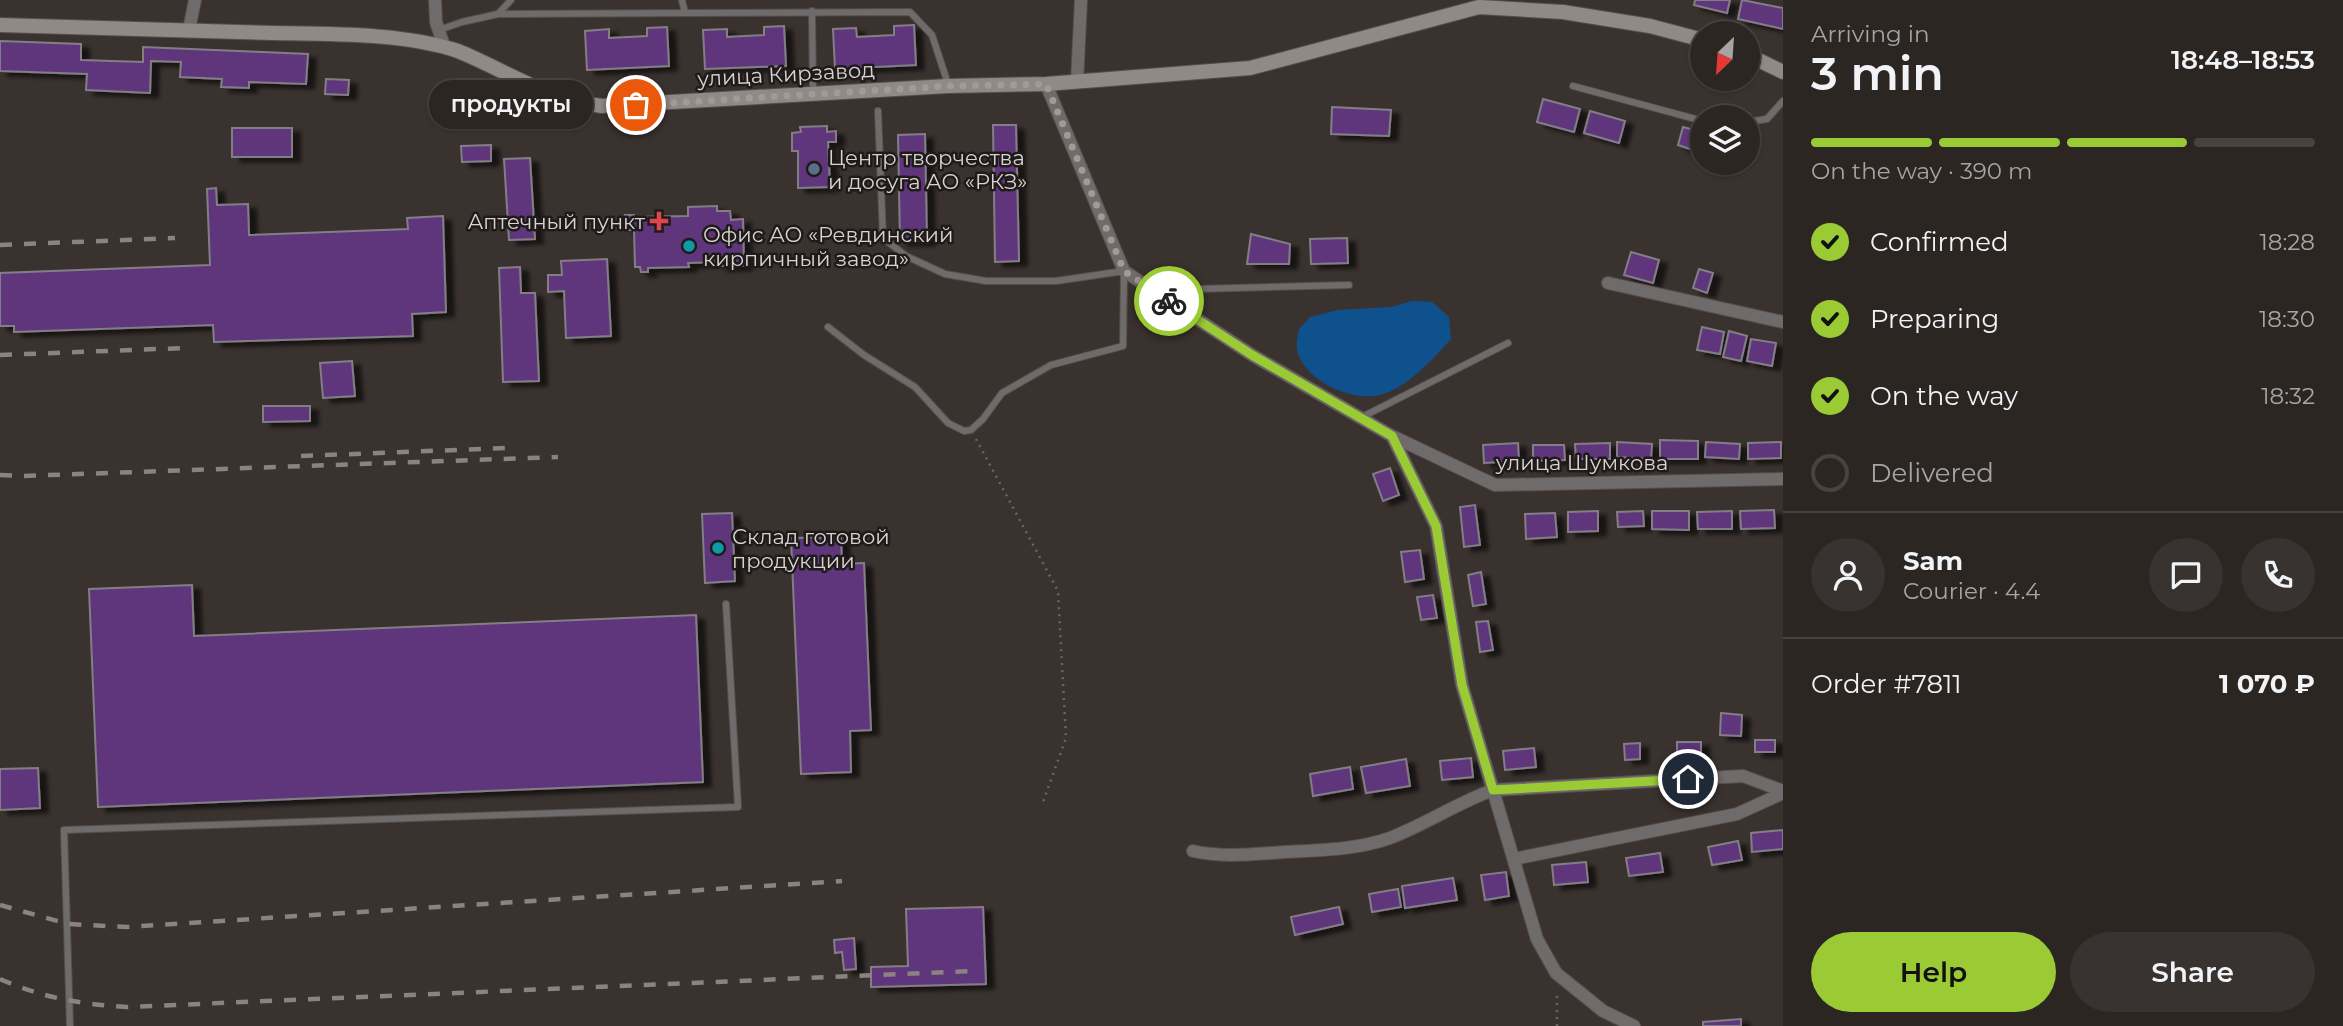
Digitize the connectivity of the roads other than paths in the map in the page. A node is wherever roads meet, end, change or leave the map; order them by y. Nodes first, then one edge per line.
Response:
1 (195, 0) edge
2 (435, 0) edge
3 (511, 0) edge
4 (682, 0) edge
5 (1081, 0) edge
6 (812, 12) junction
7 (685, 13) junction
8 (498, 14) junction
9 (0, 25) edge
10 (189, 30) junction
11 (439, 30) junction
12 (1690, 37) edge
13 (444, 46) junction
14 (1760, 61) edge
15 (1783, 72) edge
16 (1077, 82) junction
17 (1046, 84) junction
18 (948, 86) junction
19 (1573, 86) dead end
20 (813, 94) junction
21 (1783, 101) edge
22 (878, 111) dead end
23 (1690, 118) edge
24 (1760, 120) edge
25 (1124, 271) junction
26 (1608, 283) dead end
27 (1349, 285) dead end
28 (1153, 290) junction
29 (1783, 322) edge
30 (828, 327) dead end
31 (1508, 343) dead end
32 (1360, 418) junction
33 (1392, 436) junction
34 (1783, 479) edge
35 (726, 604) dead end
36 (1493, 790) junction
37 (1783, 792) edge
38 (1193, 851) dead end
39 (1514, 859) junction
40 (70, 1026) edge
41 (1634, 1026) edge

1 - 10 street
2 - 11 street
3 - 8 lane
4 - 7 lane
5 - 16 street
6 - 7 lane
6 - 18 lane
6 - 20 lane
7 - 8 lane
8 - 11 lane
9 - 10 street, улица Кирзавод
10 - 13 street, улица Кирзавод
11 - 13 street
12 - 16 street, улица Кирзавод
13 - 20 street, улица Кирзавод
14 - 15 street
16 - 17 street, улица Кирзавод
17 - 18 street, улица Кирзавод
17 - 25 street
18 - 20 street, улица Кирзавод
19 - 23 lane
21 - 24 lane
22 - 25 lane
25 - 28 street, улица Шумкова
25 - 30 lane
26 - 29 street
27 - 28 lane
28 - 32 street, улица Шумкова
31 - 32 lane
32 - 33 street, улица Шумкова
33 - 34 street, улица Шумкова
33 - 36 street
35 - 40 lane
36 - 37 street
36 - 38 street
36 - 39 street
37 - 39 street
39 - 41 street

